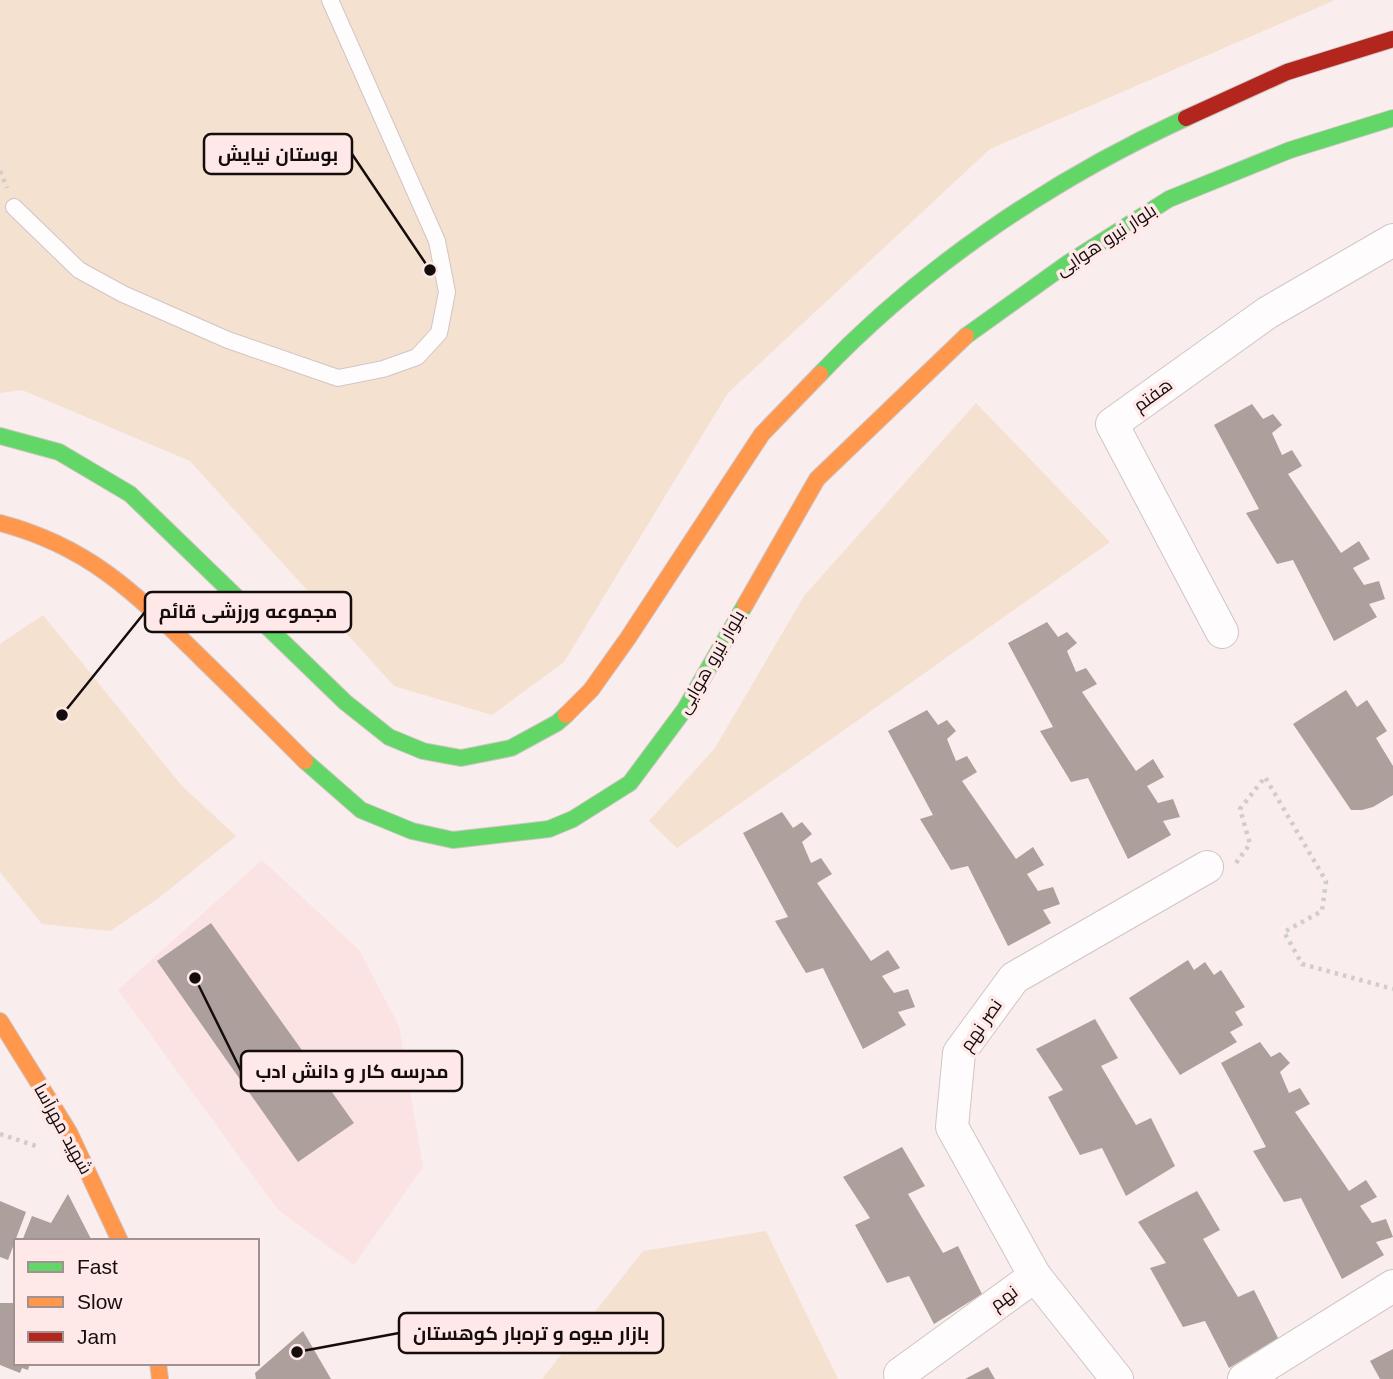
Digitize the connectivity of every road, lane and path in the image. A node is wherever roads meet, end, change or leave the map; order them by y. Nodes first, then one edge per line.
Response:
1 (330, 0) edge
2 (1393, 39) edge
3 (1393, 118) edge
4 (14, 206) dead end
5 (1393, 240) edge
6 (0, 436) edge
7 (0, 523) edge
8 (1222, 632) dead end
9 (1207, 867) joint
10 (1393, 989) edge
11 (0, 1021) edge
12 (119, 1239) edge
13 (1035, 1276) junction
14 (1393, 1286) edge
15 (900, 1374) dead end
16 (1117, 1379) edge
17 (1244, 1379) edge

1 - 4 lane
2 - 6 main road
3 - 7 main road, بلوار نیرو هوایی
5 - 8 street, هفتم
9 - 10 path
9 - 13 street, نصر نهم
11 - 12 main road, شهید مهرآسا
13 - 15 street, نهم
13 - 16 street, نهم
14 - 17 street

